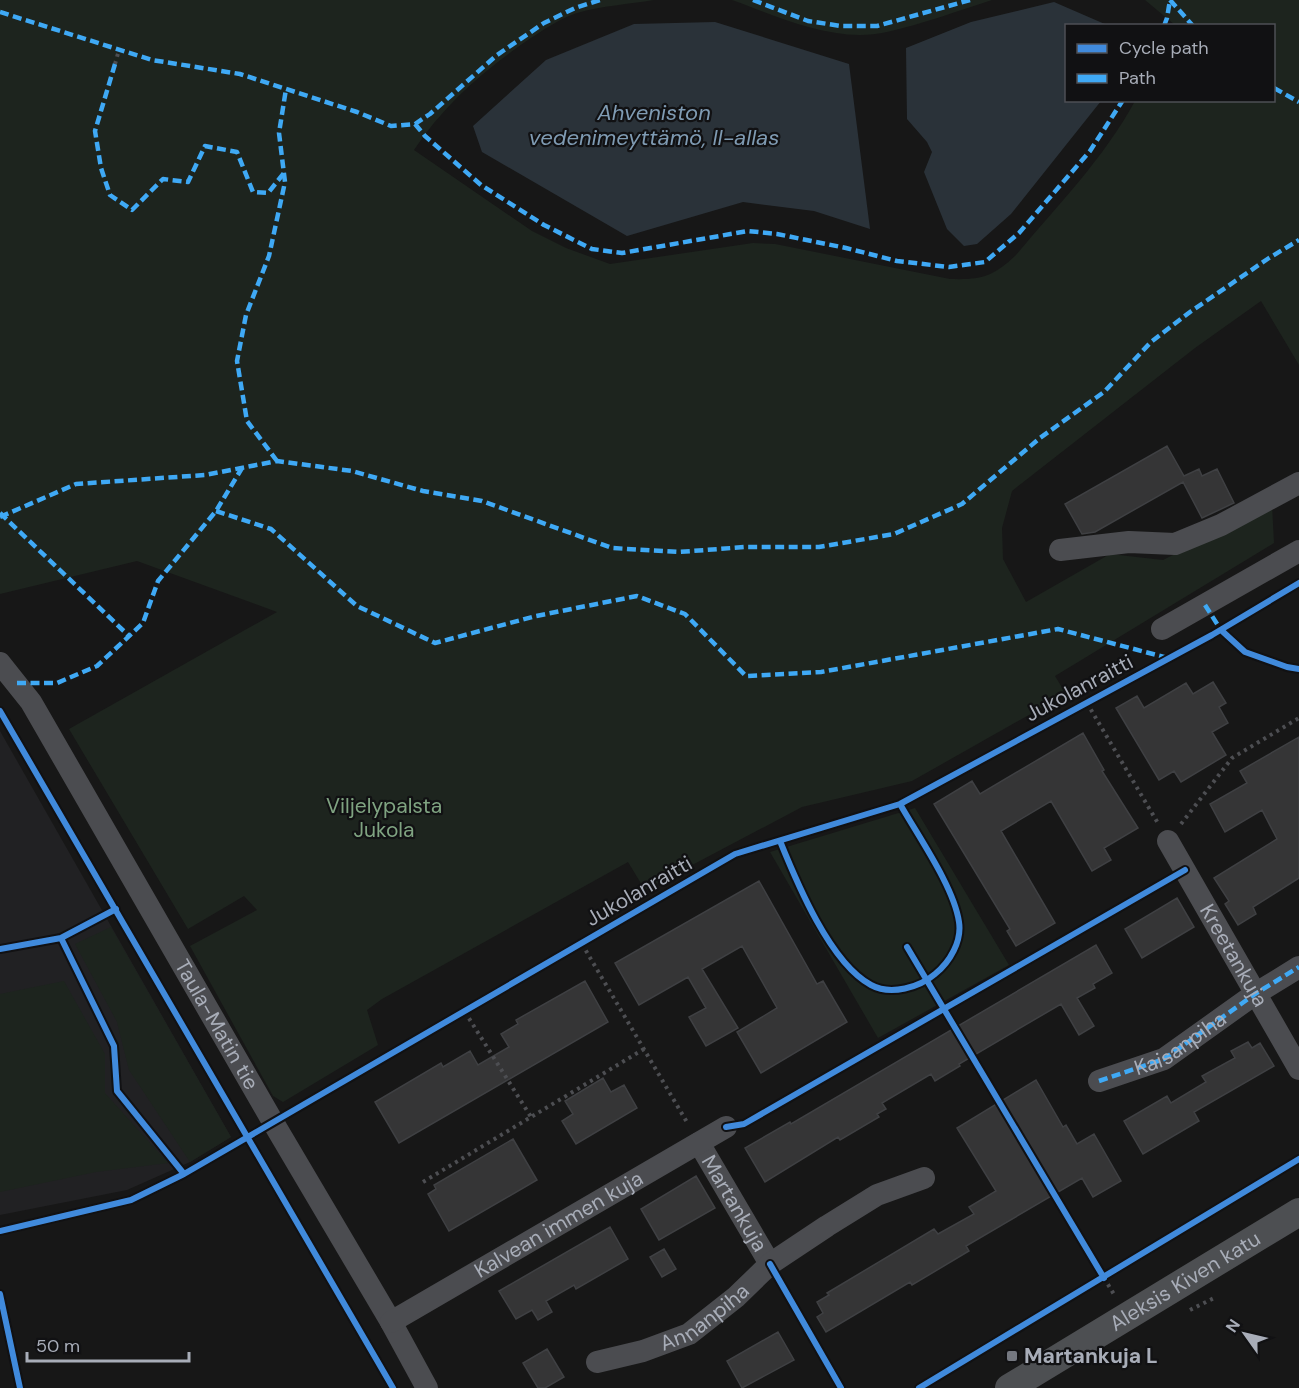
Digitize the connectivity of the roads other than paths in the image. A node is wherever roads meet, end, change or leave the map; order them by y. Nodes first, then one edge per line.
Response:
1 (1299, 483) edge
2 (1060, 550) dead end
3 (1299, 551) edge
4 (1162, 629) dead end
5 (0, 663) edge
6 (1168, 841) road end
7 (1299, 967) edge
8 (1255, 994) junction
9 (1299, 1069) edge
10 (1099, 1082) dead end
11 (726, 1127) dead end
12 (699, 1143) junction
13 (924, 1178) dead end
14 (1299, 1212) edge
15 (770, 1264) junction
16 (391, 1322) junction
17 (597, 1362) dead end
18 (427, 1388) edge
19 (1009, 1388) edge

1 - 2 street
3 - 4 street
5 - 16 street, Taula-Matin tie
6 - 8 street, Kreetankuja
7 - 8 street, Kaisanpiha
8 - 9 street, Kreetankuja
8 - 10 street, Kaisanpiha
11 - 12 street, Kalvean immen kuja
12 - 15 street, Martankuja
12 - 16 street, Kalvean immen kuja
13 - 15 street, Annanpiha
14 - 19 main road, Aleksis Kiven katu
15 - 17 street, Annanpiha
16 - 18 street, Taula-Matin tie

